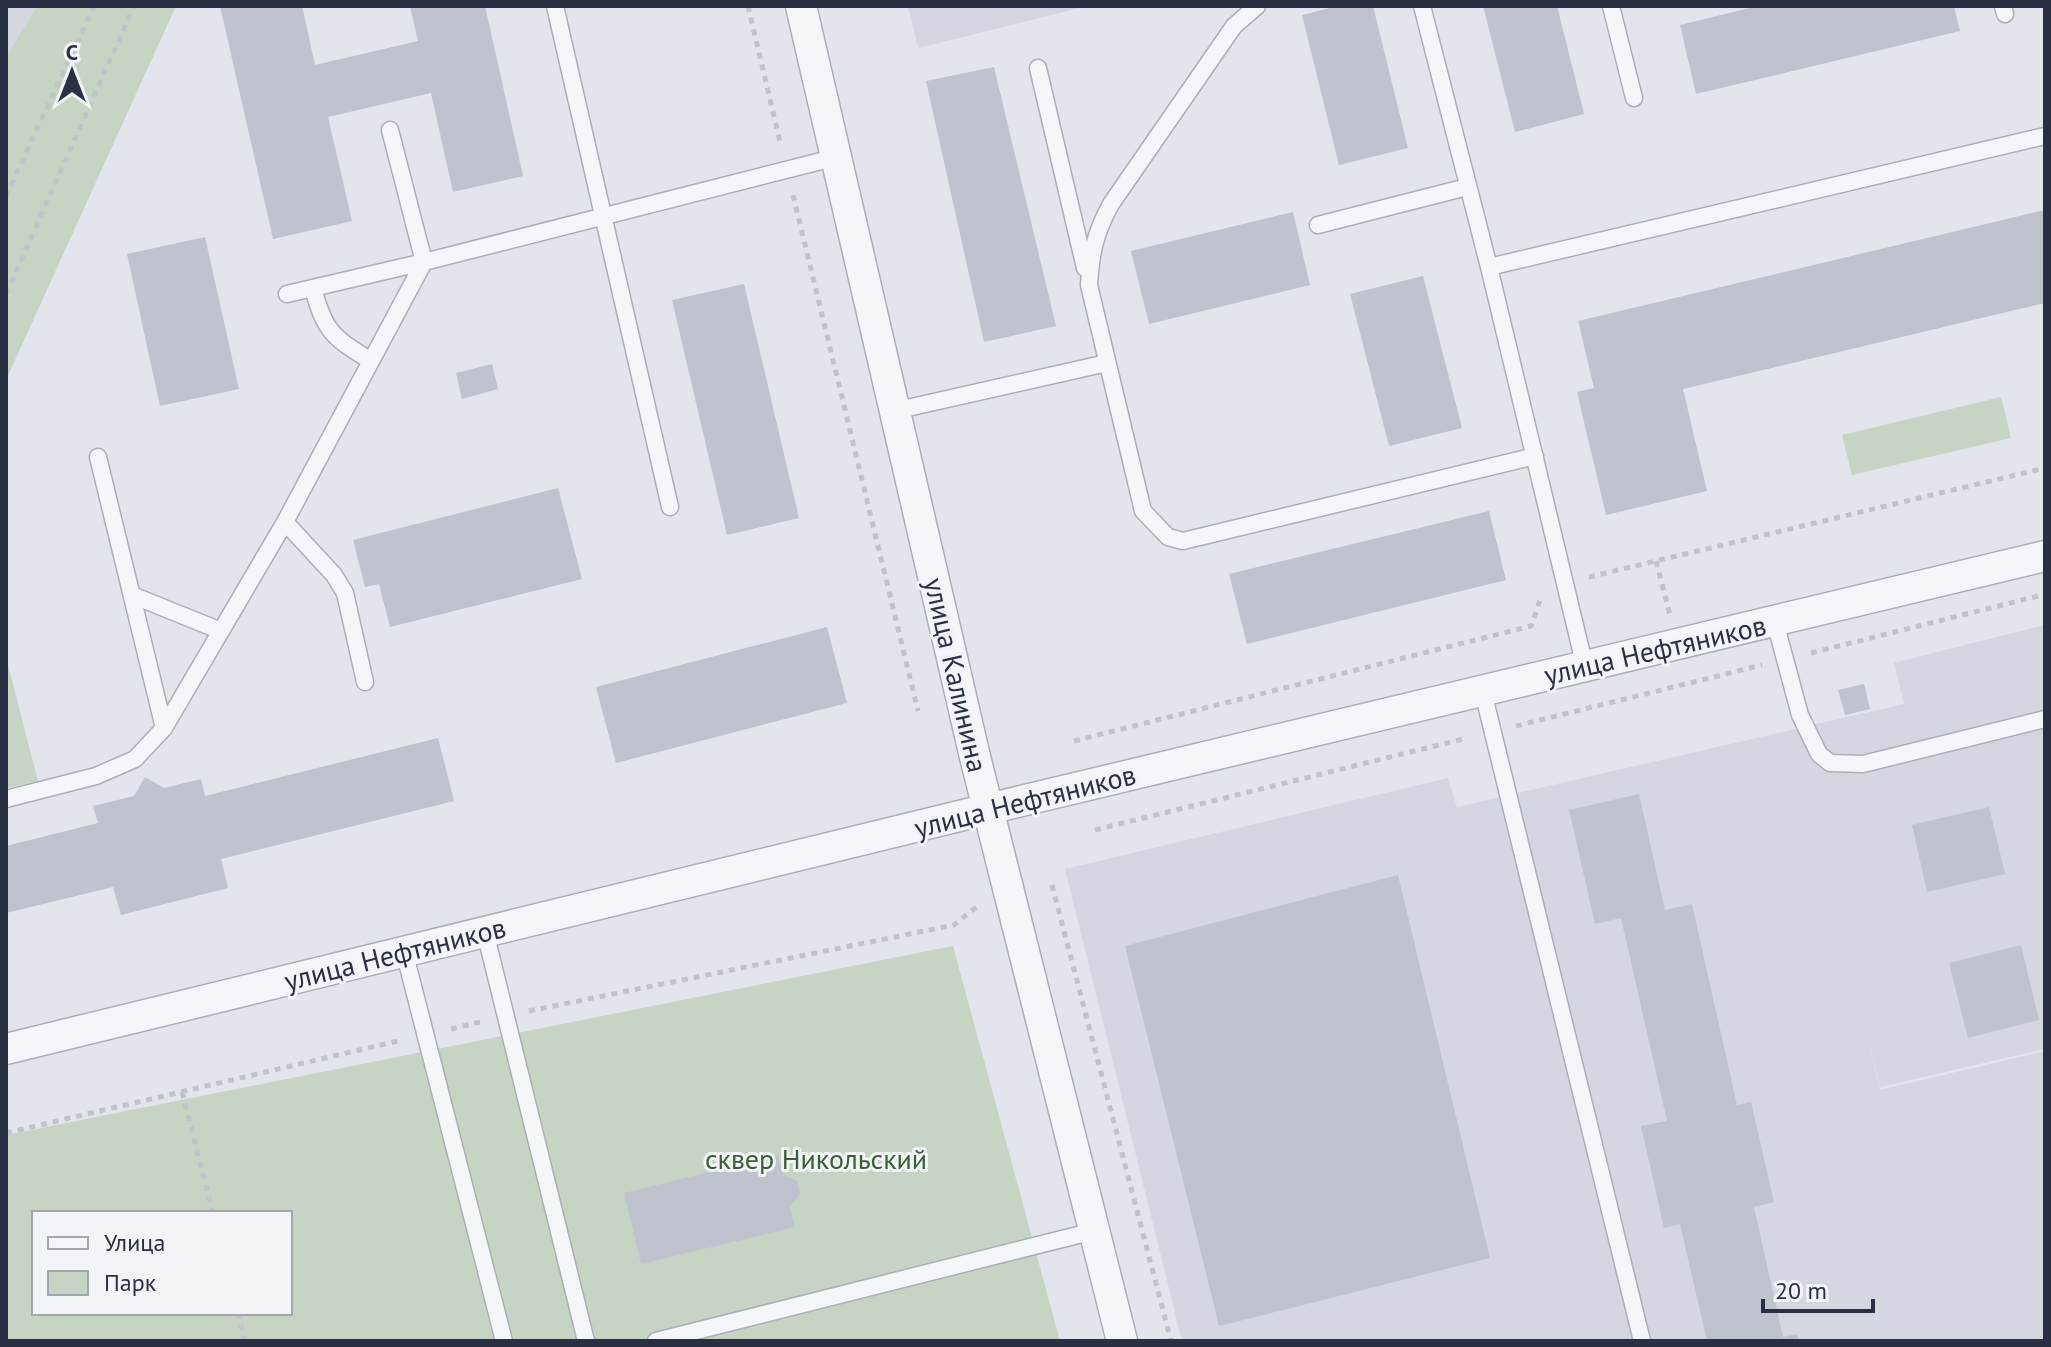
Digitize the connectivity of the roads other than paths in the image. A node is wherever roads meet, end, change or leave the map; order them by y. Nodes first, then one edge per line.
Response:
1 (555, 6) edge
2 (801, 6) edge
3 (1257, 6) edge
4 (1422, 6) edge
5 (1611, 6) edge
6 (1038, 68) dead end
7 (1634, 98) dead end
8 (390, 130) dead end
9 (2045, 136) edge
10 (837, 157) junction
11 (1467, 187) junction
12 (604, 216) junction
13 (1318, 225) dead end
14 (424, 262) junction
15 (1489, 267) junction
16 (1089, 285) junction
17 (313, 288) junction
18 (287, 294) dead end
19 (371, 361) junction
20 (1107, 363) junction
21 (894, 411) junction
22 (1535, 456) junction
23 (98, 457) dead end
24 (670, 507) dead end
25 (285, 522) junction
26 (2045, 556) edge
27 (132, 595) junction
28 (1775, 622) junction
29 (221, 631) junction
30 (1585, 667) junction
31 (365, 682) dead end
32 (1483, 692) junction
33 (2045, 719) edge
34 (164, 728) junction
35 (6, 799) edge
36 (988, 809) junction
37 (485, 932) junction
38 (404, 951) junction
39 (6, 1049) edge
40 (1094, 1231) junction
41 (504, 1341) edge
42 (586, 1341) edge
43 (656, 1341) edge
44 (1122, 1341) edge
45 (1642, 1341) edge

1 - 12 lane
2 - 10 street, улица Калинина
3 - 16 lane
4 - 11 lane
5 - 7 lane
6 - 16 lane
8 - 14 lane
9 - 15 lane
10 - 12 lane
10 - 21 street, улица Калинина
11 - 13 lane
11 - 15 lane
12 - 14 lane
12 - 24 lane
14 - 17 lane
14 - 19 lane
15 - 22 lane
16 - 20 lane
17 - 18 lane
17 - 19 lane
19 - 25 lane
20 - 21 lane
20 - 22 lane
21 - 36 street, улица Калинина
22 - 30 lane
23 - 27 lane
25 - 29 lane
25 - 31 lane
26 - 28 street, улица Нефтяников
27 - 29 lane
27 - 34 lane
28 - 30 street, улица Нефтяников
28 - 33 lane
29 - 34 lane
30 - 32 street, улица Нефтяников
32 - 36 street, улица Нефтяников
32 - 45 lane
34 - 35 lane
36 - 37 street, улица Нефтяников
36 - 40 street, улица Калинина
37 - 38 street, улица Нефтяников
37 - 42 lane
38 - 39 street, улица Нефтяников
38 - 41 lane
40 - 43 lane
40 - 44 street, улица Калинина

